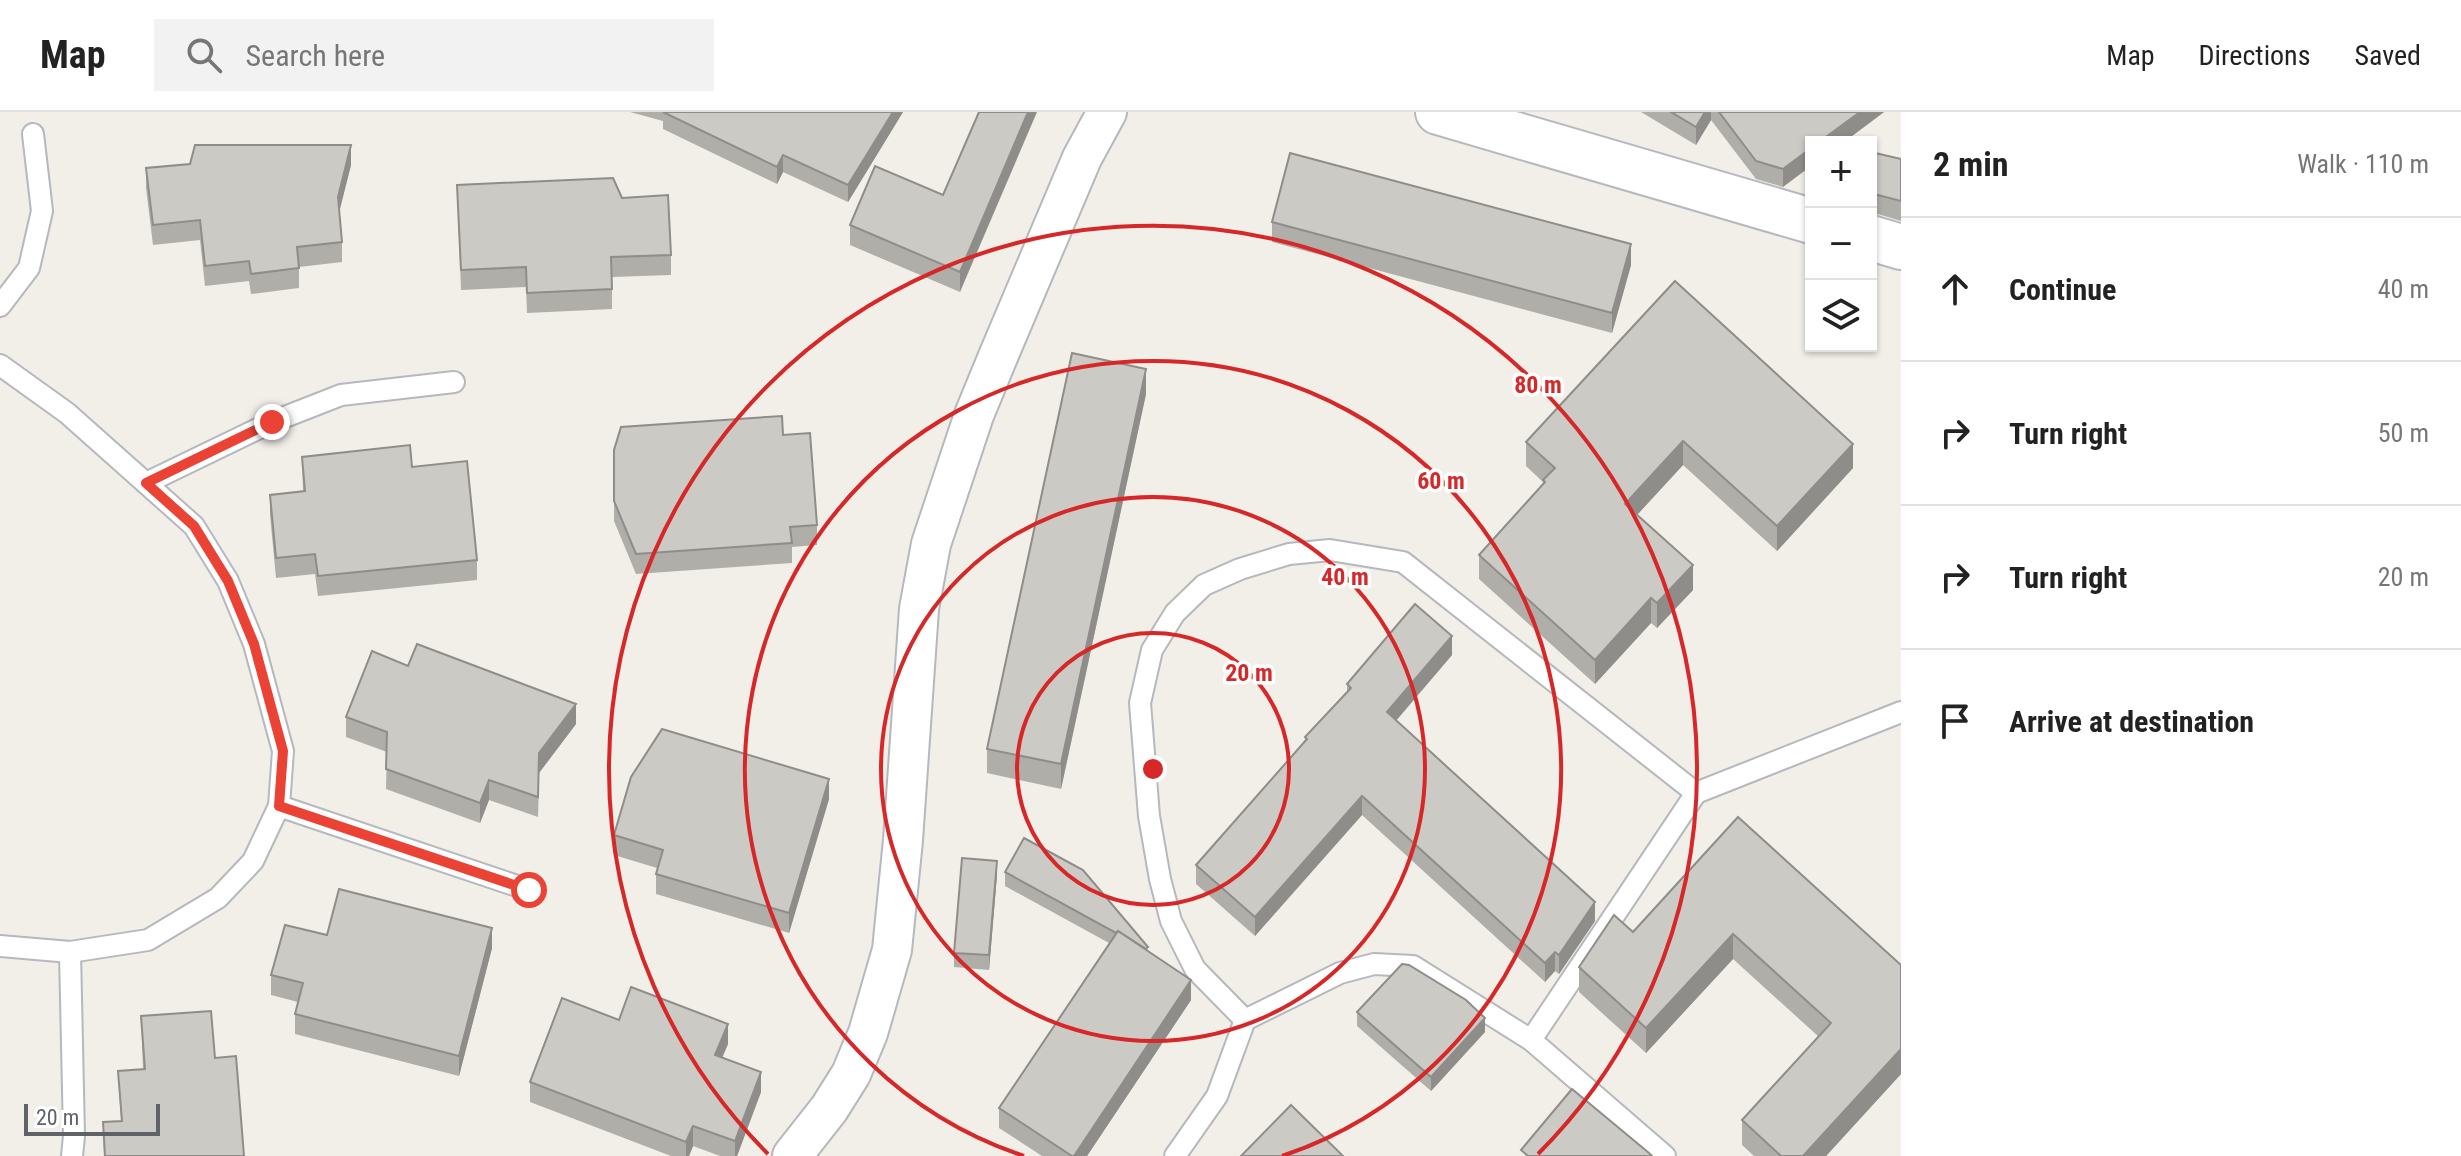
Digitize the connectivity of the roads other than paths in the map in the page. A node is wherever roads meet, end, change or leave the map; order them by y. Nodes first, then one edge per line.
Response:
1 (1107, 112) edge
2 (1438, 112) edge
3 (33, 134) dead end
4 (1805, 219) edge
5 (1877, 240) edge
6 (1901, 247) edge
7 (0, 306) edge
8 (0, 365) edge
9 (454, 382) dead end
10 (146, 483) junction
11 (1901, 712) edge
12 (1696, 793) junction
13 (279, 806) junction
14 (529, 890) dead end
15 (0, 946) edge
16 (70, 952) junction
17 (1245, 1020) junction
18 (1531, 1040) junction
19 (72, 1156) edge
20 (792, 1156) edge
21 (1175, 1156) edge
22 (1665, 1156) edge

1 - 20 street
2 - 4 street
3 - 7 lane
5 - 6 street
8 - 10 lane
9 - 10 lane
10 - 13 lane
11 - 12 lane
12 - 17 lane
12 - 18 lane
13 - 14 lane
13 - 16 lane
15 - 16 lane
16 - 19 lane
17 - 18 lane
17 - 21 lane
18 - 22 lane

